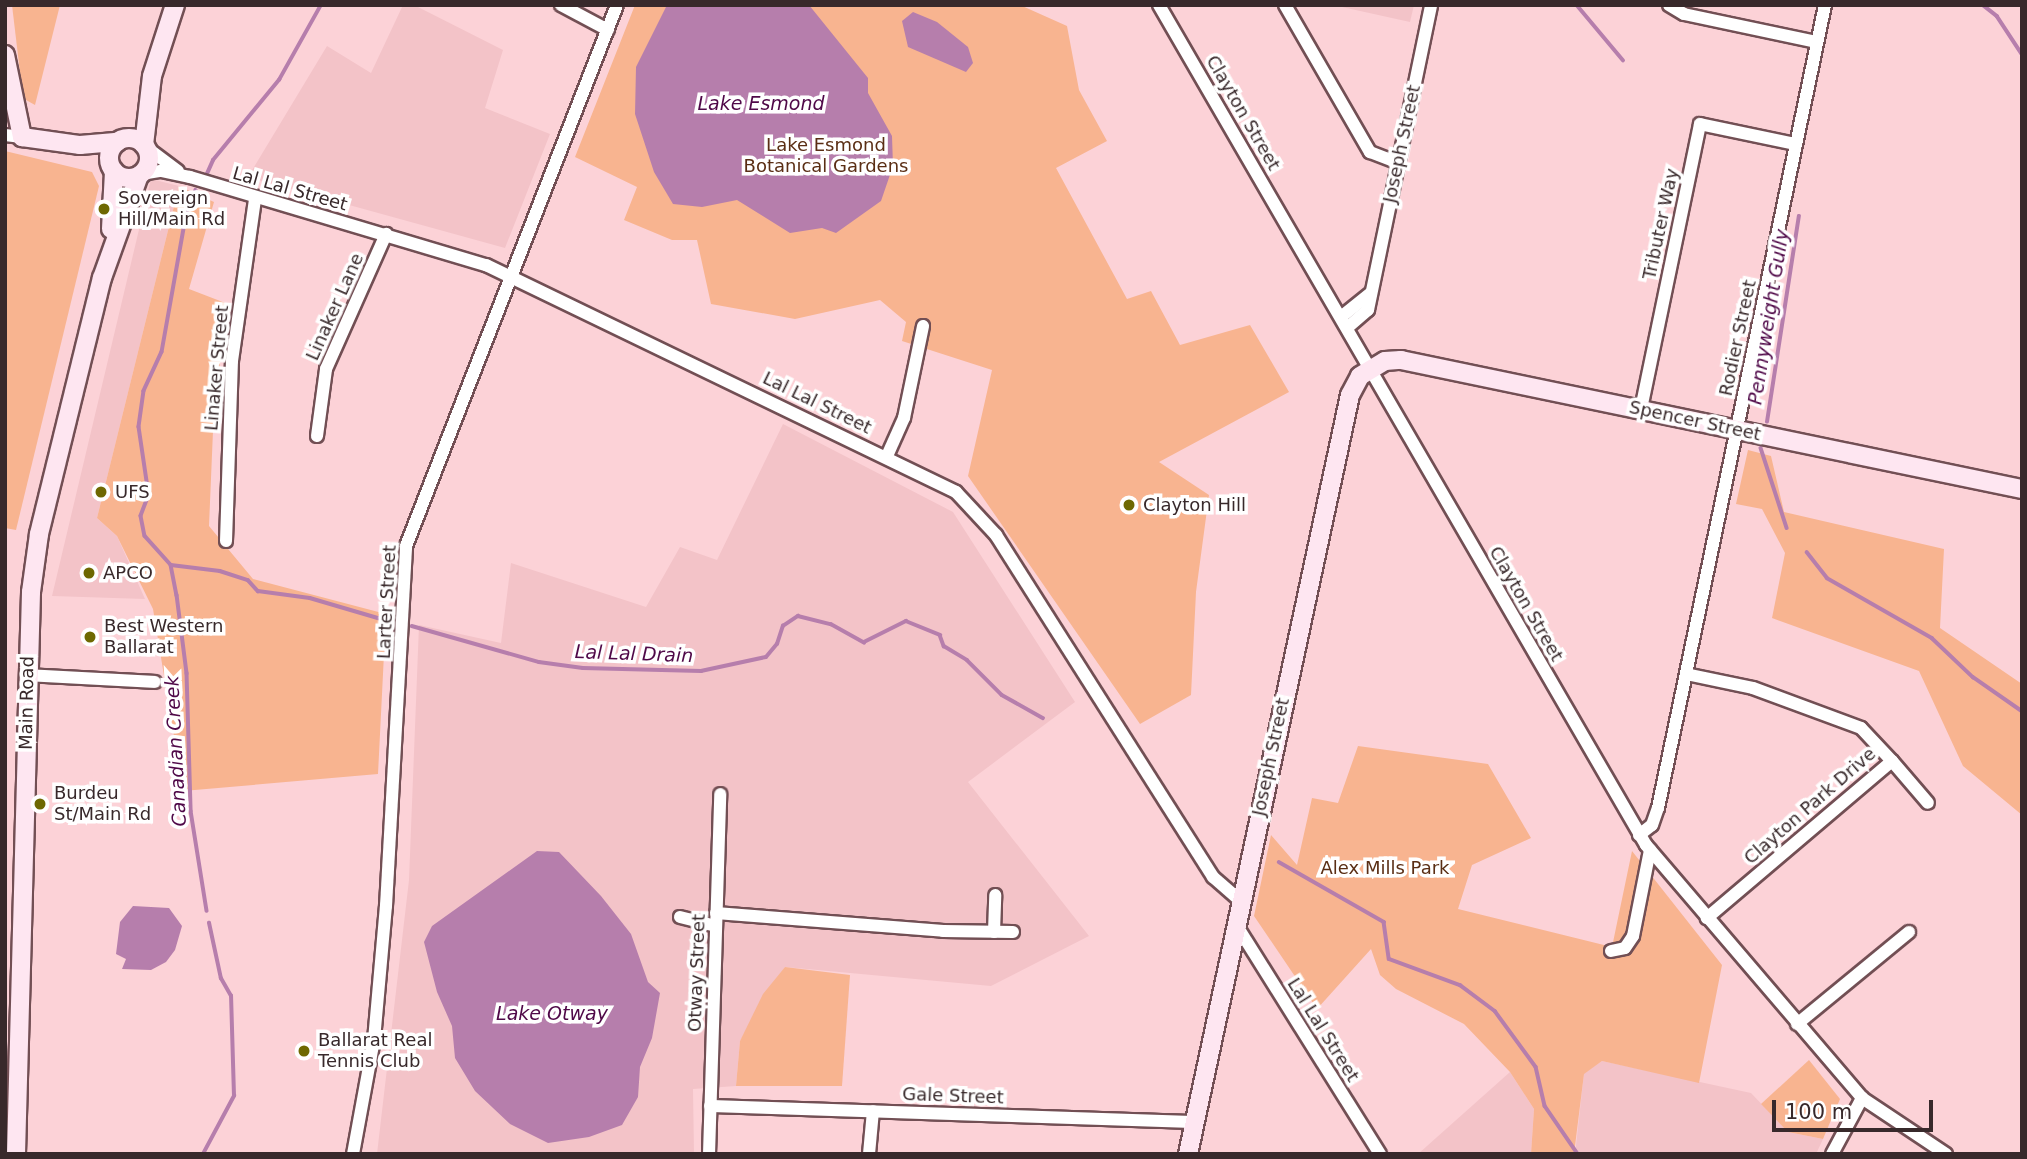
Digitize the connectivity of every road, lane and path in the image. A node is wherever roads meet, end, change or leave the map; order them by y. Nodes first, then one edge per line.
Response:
1 (175, 5) edge
2 (561, 5) edge
3 (617, 5) edge
4 (1159, 5) edge
5 (1285, 5) edge
6 (1431, 5) edge
7 (1669, 5) edge
8 (1825, 5) edge
9 (608, 30) junction
10 (1817, 42) junction
11 (5, 55) edge
12 (152, 76) junction
13 (18, 137) edge
14 (119, 141) junction
15 (1796, 144) junction
16 (145, 146) junction
17 (1398, 163) junction
18 (114, 171) junction
19 (140, 175) junction
20 (190, 177) junction
21 (256, 200) junction
22 (386, 234) junction
23 (107, 260) junction
24 (511, 275) junction
25 (1344, 323) junction
26 (923, 326) dead end
27 (1370, 369) junction
28 (1642, 409) junction
29 (1737, 429) junction
30 (317, 436) dead end
31 (887, 456) junction
32 (2022, 489) edge
33 (226, 541) dead end
34 (1686, 674) junction
35 (27, 675) junction
36 (155, 682) dead end
37 (1892, 761) junction
38 (720, 794) dead end
39 (1928, 803) dead end
40 (1639, 835) junction
41 (1650, 850) junction
42 (995, 895) dead end
43 (1242, 902) junction
44 (680, 917) dead end
45 (1707, 918) junction
46 (716, 920) junction
47 (1237, 926) junction
48 (994, 932) junction
49 (1013, 932) dead end
50 (1909, 932) dead end
51 (1611, 951) dead end
52 (1797, 1024) junction
53 (1862, 1098) junction
54 (710, 1105) junction
55 (873, 1111) junction
56 (1194, 1122) junction
57 (16, 1154) edge
58 (353, 1154) edge
59 (709, 1154) edge
60 (869, 1154) edge
61 (1188, 1154) edge
62 (1380, 1154) edge
63 (1832, 1154) edge
64 (1946, 1154) edge

1 - 12 main road
2 - 9 street
3 - 9 street, Larter Street
4 - 25 street, Clayton Street
5 - 17 street
6 - 17 street, Joseph Street
7 - 10 street
8 - 10 street, Rodier Street
9 - 24 street, Larter Street
10 - 15 street, Rodier Street
11 - 13 main road
12 - 14 main road
12 - 16 main road
13 - 14 main road
13 - 18 main road
14 - 16 main road
14 - 18 main road
15 - 28 street, Tributer Way
15 - 29 street, Rodier Street
16 - 19 main road
16 - 20 street, Lal Lal Street
17 - 25 street, Joseph Street
18 - 19 main road
18 - 23 main road, Main Road
19 - 20 street, Lal Lal Street
19 - 23 main road, Main Road
20 - 21 street, Lal Lal Street
21 - 22 street, Lal Lal Street
21 - 33 street, Linaker Street
22 - 24 street, Lal Lal Street
22 - 30 street, Linaker Lane
23 - 35 main road, Main Road
24 - 31 street, Lal Lal Street
24 - 58 street, Larter Street
25 - 27 street, Clayton Street
26 - 31 street
27 - 28 main road, Spencer Street
27 - 40 street, Clayton Street
27 - 43 main road, Joseph Street
28 - 29 main road, Spencer Street
29 - 32 main road, Spencer Street
29 - 34 street, Rodier Street
31 - 43 street, Lal Lal Street
34 - 37 street, Clayton Park Drive
34 - 40 street, Rodier Street
35 - 36 street
35 - 57 main road, Main Road
37 - 39 street
37 - 45 street, Clayton Park Drive
38 - 46 street, Otway Street
40 - 41 street, Clayton Street
41 - 45 street, Clayton Street
41 - 51 street
42 - 48 street
43 - 47 main road, Joseph Street
44 - 46 street
45 - 52 street, Clayton Street
46 - 48 street
46 - 54 street, Otway Street
47 - 56 main road, Joseph Street
47 - 62 street, Lal Lal Street
48 - 49 street
50 - 52 street
52 - 53 street, Clayton Street
53 - 63 street
53 - 64 street, Clayton Street
54 - 55 street, Gale Street
54 - 59 street, Otway Street
55 - 56 street, Gale Street
55 - 60 street
56 - 61 main road, Joseph Street

